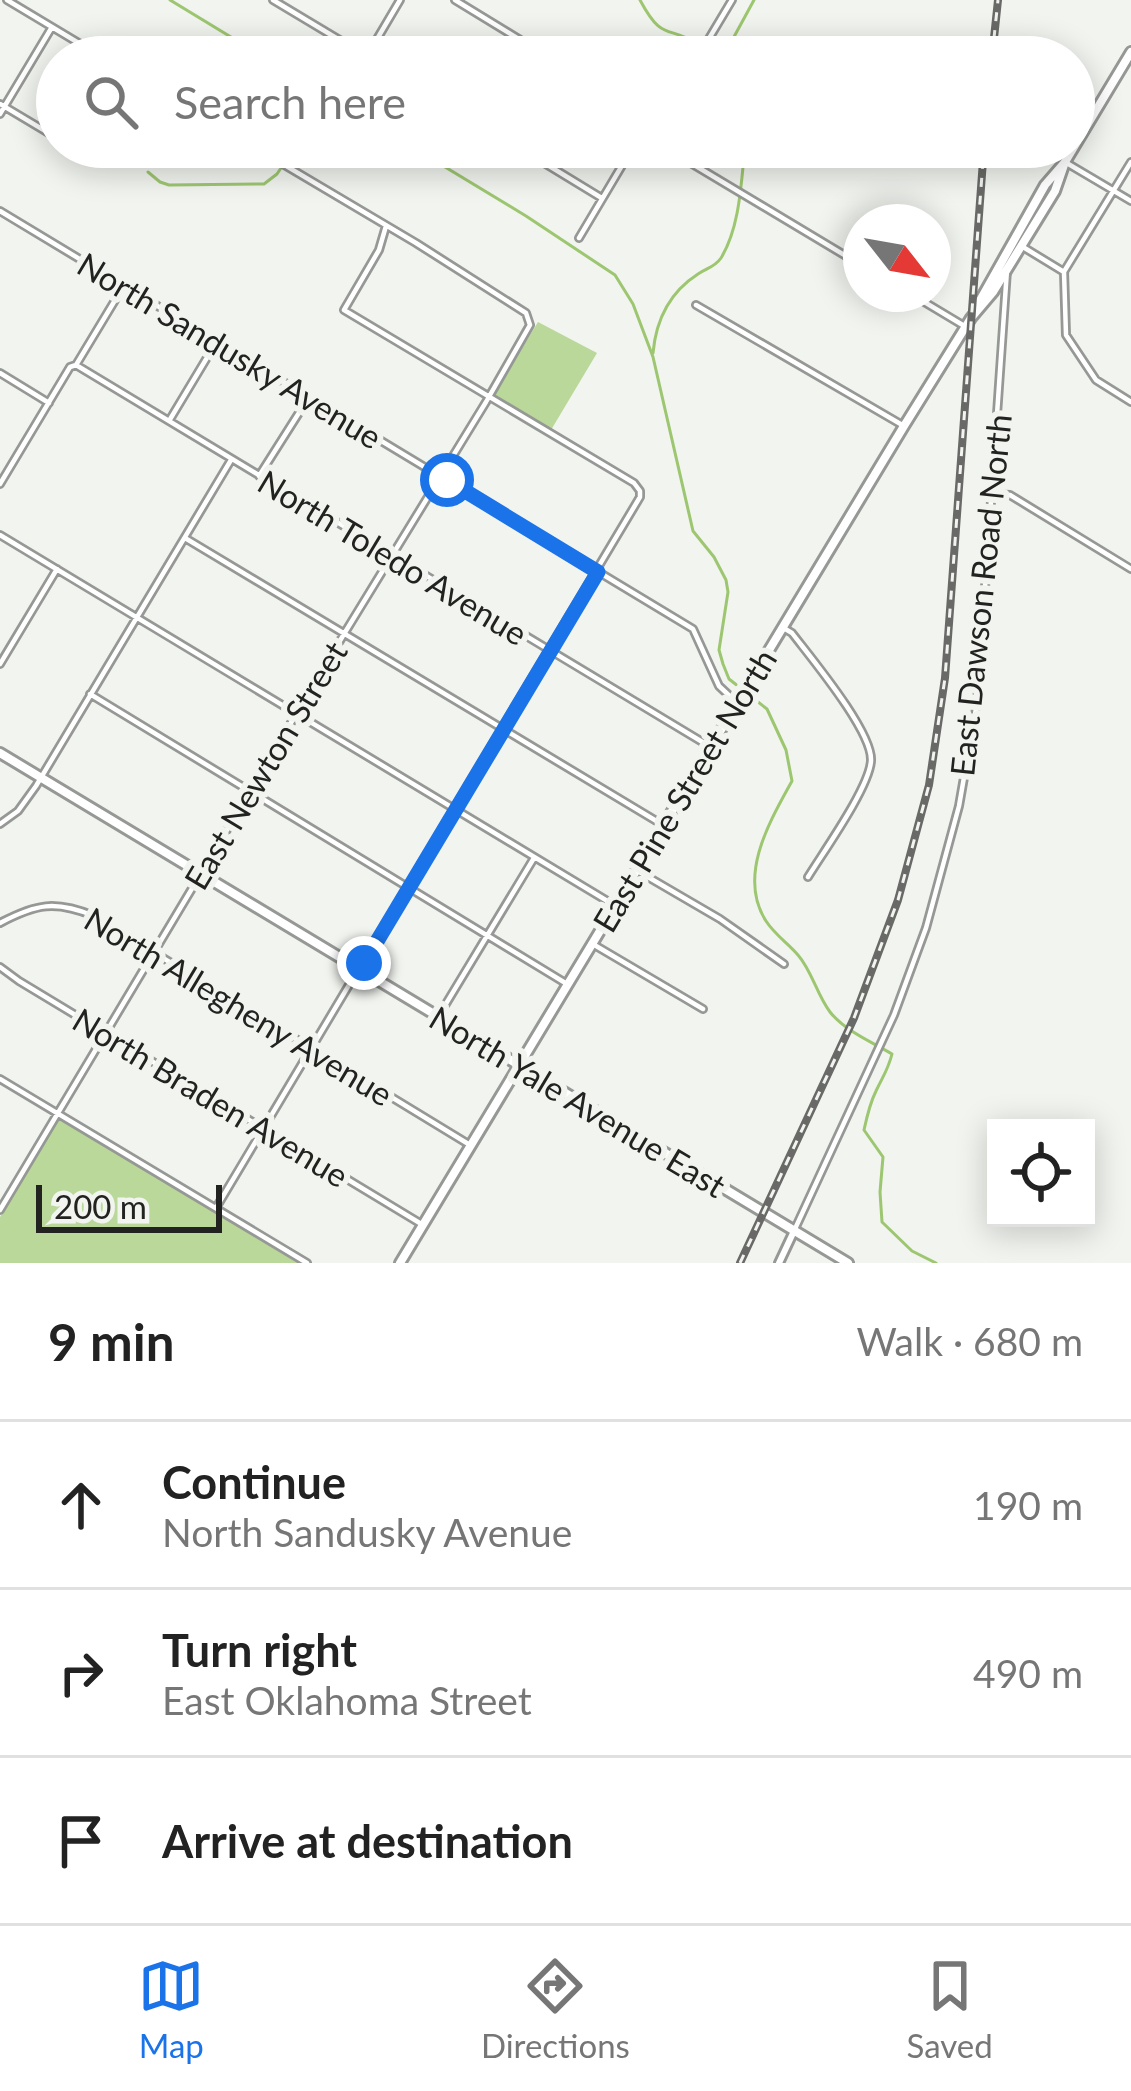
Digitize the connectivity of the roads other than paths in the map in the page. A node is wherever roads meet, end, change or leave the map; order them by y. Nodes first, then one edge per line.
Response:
1 (8, 0) edge
2 (273, 0) edge
3 (400, 0) edge
4 (455, 0) edge
5 (732, 0) edge
6 (52, 27) junction
7 (46, 36) edge
8 (67, 36) edge
9 (334, 36) edge
10 (379, 36) edge
11 (514, 36) edge
12 (711, 36) edge
13 (36, 52) edge
14 (1131, 52) edge
15 (2, 105) edge
16 (1095, 112) edge
17 (0, 114) edge
18 (36, 125) edge
19 (1131, 162) edge
20 (290, 168) edge
21 (553, 168) edge
22 (620, 168) edge
23 (699, 168) edge
24 (1060, 168) edge
25 (1063, 168) edge
26 (1076, 168) edge
27 (1114, 190) junction
28 (602, 198) junction
29 (1131, 201) edge
30 (0, 211) edge
31 (386, 226) junction
32 (579, 238) dead end
33 (1022, 246) junction
34 (1006, 253) junction
35 (843, 254) edge
36 (1007, 269) junction
37 (1064, 272) junction
38 (124, 286) junction
39 (696, 305) dead end
40 (948, 312) edge
41 (969, 322) junction
42 (217, 341) junction
43 (76, 365) junction
44 (0, 373) edge
45 (488, 396) junction
46 (309, 397) junction
47 (1131, 402) edge
48 (49, 403) junction
49 (169, 421) junction
50 (904, 426) junction
51 (231, 460) junction
52 (259, 476) junction
53 (440, 476) junction
54 (0, 482) edge
55 (992, 494) junction
56 (0, 535) edge
57 (185, 538) junction
58 (392, 556) junction
59 (57, 569) junction
60 (1131, 569) edge
61 (598, 572) junction
62 (137, 616) junction
63 (782, 627) junction
64 (344, 634) junction
65 (550, 652) junction
66 (0, 664) edge
67 (90, 694) junction
68 (738, 701) junction
69 (297, 712) junction
70 (504, 729) junction
71 (710, 747) junction
72 (0, 753) edge
73 (41, 777) junction
74 (250, 790) junction
75 (455, 809) junction
76 (0, 824) edge
77 (663, 825) junction
78 (534, 858) junction
79 (636, 870) junction
80 (200, 873) junction
81 (808, 877) dead end
82 (408, 888) junction
83 (614, 905) junction
84 (0, 923) edge
85 (487, 937) junction
86 (591, 943) junction
87 (153, 952) junction
88 (784, 964) dead end
89 (0, 967) edge
90 (360, 969) junction
91 (567, 985) junction
92 (703, 1009) dead end
93 (438, 1017) junction
94 (104, 1033) junction
95 (311, 1048) junction
96 (519, 1065) junction
97 (0, 1079) edge
98 (56, 1112) junction
99 (264, 1128) junction
100 (471, 1145) junction
101 (215, 1208) junction
102 (0, 1210) edge
103 (423, 1225) junction
104 (794, 1231) junction
105 (307, 1263) edge
106 (400, 1263) edge
107 (779, 1263) edge
108 (848, 1263) edge

1 - 6 street
2 - 9 street
3 - 10 street
4 - 11 street
5 - 12 street
6 - 7 street
6 - 8 street
13 - 15 street
14 - 16 main road, East Pine Street North
15 - 17 street
15 - 18 street
19 - 27 street
20 - 31 street
21 - 28 street
22 - 28 street
23 - 35 street
24 - 34 main road, East Pine Street North
25 - 33 main road, East Pine Street North
26 - 27 street
27 - 29 street
27 - 37 street
28 - 32 street
30 - 38 street, North Sandusky Avenue
31 - 45 street, East Newton Street
31 - 45 street
33 - 36 main road, East Pine Street North
33 - 37 street
34 - 36 street, East Dawson Road North
34 - 41 main road, East Pine Street North
36 - 41 main road, East Pine Street North
36 - 55 street, East Dawson Road North
37 - 47 street
38 - 42 street, North Sandusky Avenue
38 - 43 street
39 - 50 street
40 - 41 street
41 - 50 main road, East Pine Street North
42 - 46 street, North Sandusky Avenue
42 - 49 street
43 - 48 street
43 - 49 street, North Toledo Avenue
44 - 48 street
45 - 53 street, East Newton Street
45 - 61 street
46 - 52 street
46 - 53 street, North Sandusky Avenue
48 - 54 street
49 - 51 street, North Toledo Avenue
50 - 63 main road, East Pine Street North
51 - 52 street, North Toledo Avenue
51 - 57 street
52 - 58 street, North Toledo Avenue
53 - 58 street, East Newton Street
53 - 61 street, North Sandusky Avenue
55 - 60 street
55 - 104 street, East Dawson Road North
56 - 59 street
57 - 62 street
57 - 64 street
58 - 64 street, East Newton Street
58 - 65 street, North Toledo Avenue
59 - 62 street
59 - 66 street
61 - 65 street
61 - 68 street, North Sandusky Avenue
62 - 67 street
62 - 69 street
63 - 68 main road, East Pine Street North
63 - 81 street
64 - 69 street, East Newton Street
64 - 70 street
65 - 70 street
65 - 71 street, North Toledo Avenue
67 - 73 street
67 - 74 street
68 - 71 main road, East Pine Street North
69 - 74 street, East Newton Street
69 - 75 street
70 - 75 street
70 - 77 street
71 - 77 main road, East Pine Street North
72 - 73 main road, North Yale Avenue East
73 - 76 street
73 - 80 main road, North Yale Avenue East
74 - 80 street, East Newton Street
74 - 82 street
75 - 78 street
75 - 82 street
77 - 79 main road, East Pine Street North
78 - 83 street
78 - 85 street
79 - 83 main road, East Pine Street North
79 - 88 street
80 - 87 street, East Newton Street
80 - 90 main road, North Yale Avenue East
82 - 85 street
82 - 90 street
83 - 86 main road, East Pine Street North
84 - 87 street, North Allegheny Avenue
85 - 91 street
85 - 93 street
86 - 91 main road, East Pine Street North
86 - 92 street
87 - 94 street, East Newton Street
87 - 95 street, North Allegheny Avenue
89 - 94 street, North Braden Avenue
90 - 93 main road, North Yale Avenue East
90 - 95 street
91 - 96 main road, East Pine Street North
93 - 96 main road, North Yale Avenue East
94 - 98 street, East Newton Street
94 - 99 street, North Braden Avenue
95 - 99 street
95 - 100 street, North Allegheny Avenue
96 - 100 main road, East Pine Street North
96 - 104 main road, North Yale Avenue East
97 - 98 street
98 - 101 street
98 - 102 street, East Newton Street
99 - 101 street
99 - 103 street, North Braden Avenue
100 - 103 main road, East Pine Street North
101 - 105 street
103 - 106 main road, East Pine Street North
104 - 107 street, East Dawson Road North
104 - 108 main road, North Yale Avenue East

